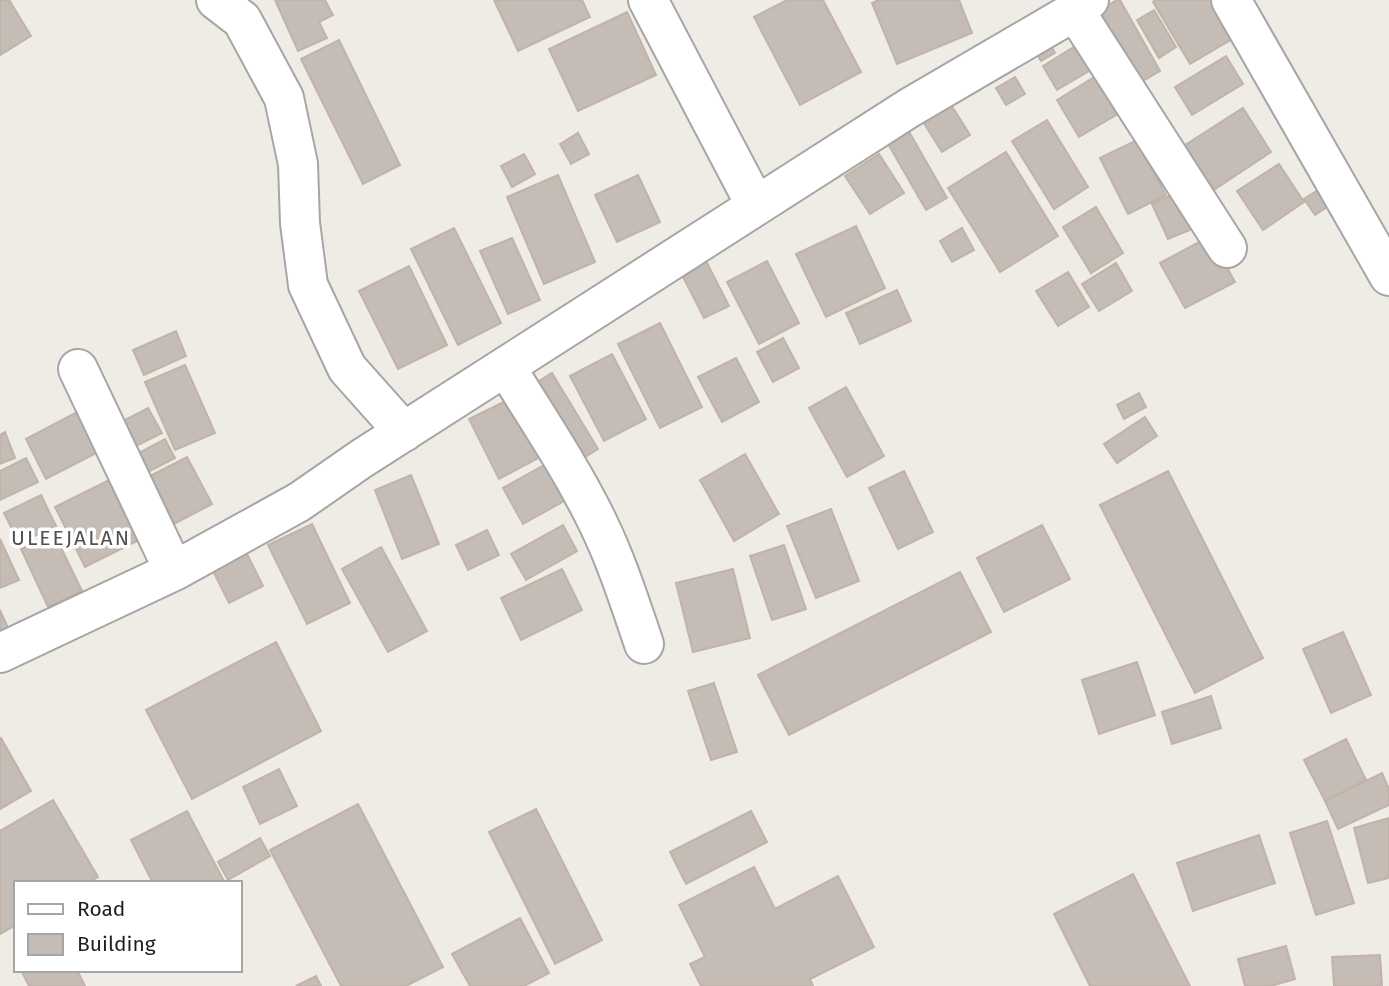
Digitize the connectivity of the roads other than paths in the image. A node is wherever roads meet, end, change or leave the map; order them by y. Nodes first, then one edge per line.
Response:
1 (216, 0) edge
2 (648, 0) edge
3 (1231, 0) edge
4 (1082, 6) edge
5 (756, 206) junction
6 (1227, 248) dead end
7 (1389, 276) edge
8 (506, 366) junction
9 (78, 369) dead end
10 (404, 432) junction
11 (174, 571) junction
12 (644, 644) dead end
13 (0, 653) edge

1 - 10 street
2 - 5 street
3 - 7 street
4 - 5 street
4 - 6 street
5 - 8 street
8 - 10 street
8 - 12 street
9 - 11 street
10 - 11 street
11 - 13 street

